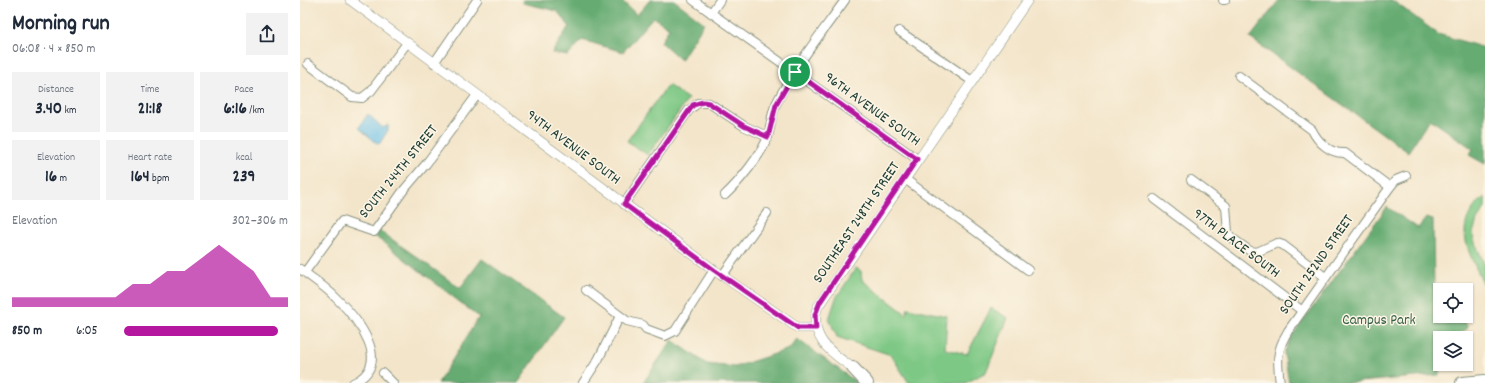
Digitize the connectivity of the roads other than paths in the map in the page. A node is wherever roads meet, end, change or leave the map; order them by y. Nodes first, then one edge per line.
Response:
1 (350, 0) edge
2 (477, 0) edge
3 (693, 0) edge
4 (720, 0) edge
5 (845, 0) edge
6 (1028, 0) edge
7 (711, 13) junction
8 (899, 31) dead end
9 (407, 43) junction
10 (434, 63) junction
11 (308, 64) dead end
12 (795, 72) junction
13 (1239, 76) dead end
14 (972, 80) junction
15 (477, 94) junction
16 (768, 137) junction
17 (917, 159) junction
18 (1406, 176) dead end
19 (905, 179) junction
20 (1191, 180) dead end
21 (1390, 187) junction
22 (725, 195) dead end
23 (1154, 199) dead end
24 (624, 204) junction
25 (767, 213) dead end
26 (302, 270) edge
27 (714, 270) junction
28 (1028, 270) dead end
29 (722, 276) junction
30 (1325, 277) junction
31 (586, 290) dead end
32 (1301, 310) junction
33 (620, 316) junction
34 (816, 328) junction
35 (853, 368) joint
36 (383, 373) dead end
37 (865, 379) edge
38 (1485, 381) edge
39 (353, 383) edge
40 (393, 383) edge
41 (582, 383) edge
42 (873, 383) edge
43 (1280, 383) edge
44 (1462, 383) edge

1 - 9 street, 94TH AVENUE SOUTH
2 - 10 street
3 - 7 street, 96TH AVENUE SOUTH
4 - 7 street
5 - 12 street
6 - 14 street, SOUTHEAST 248TH STREET
7 - 12 street, 96TH AVENUE SOUTH
8 - 14 street
9 - 10 street, 94TH AVENUE SOUTH
9 - 11 street
10 - 15 street, 94TH AVENUE SOUTH
12 - 16 street
12 - 17 street, 96TH AVENUE SOUTH
13 - 21 street
14 - 17 street, SOUTHEAST 248TH STREET
15 - 24 street, 94TH AVENUE SOUTH
15 - 26 street, SOUTH 244TH STREET
16 - 22 street
16 - 24 street
17 - 19 street, SOUTHEAST 248TH STREET
18 - 21 street, SOUTH 252ND STREET
19 - 28 street
19 - 34 street, SOUTHEAST 248TH STREET
20 - 30 street
21 - 30 street, SOUTH 252ND STREET
23 - 32 street, 97TH PLACE SOUTH
24 - 27 street, 94TH AVENUE SOUTH
25 - 29 street
26 - 39 street
27 - 29 street, 94TH AVENUE SOUTH
27 - 33 street
29 - 34 street, 94TH AVENUE SOUTH
30 - 32 street, SOUTH 252ND STREET
31 - 33 street
32 - 43 street, SOUTH 252ND STREET
33 - 41 street
34 - 35 street
35 - 37 main road
36 - 40 street
37 - 42 street
38 - 44 main road

